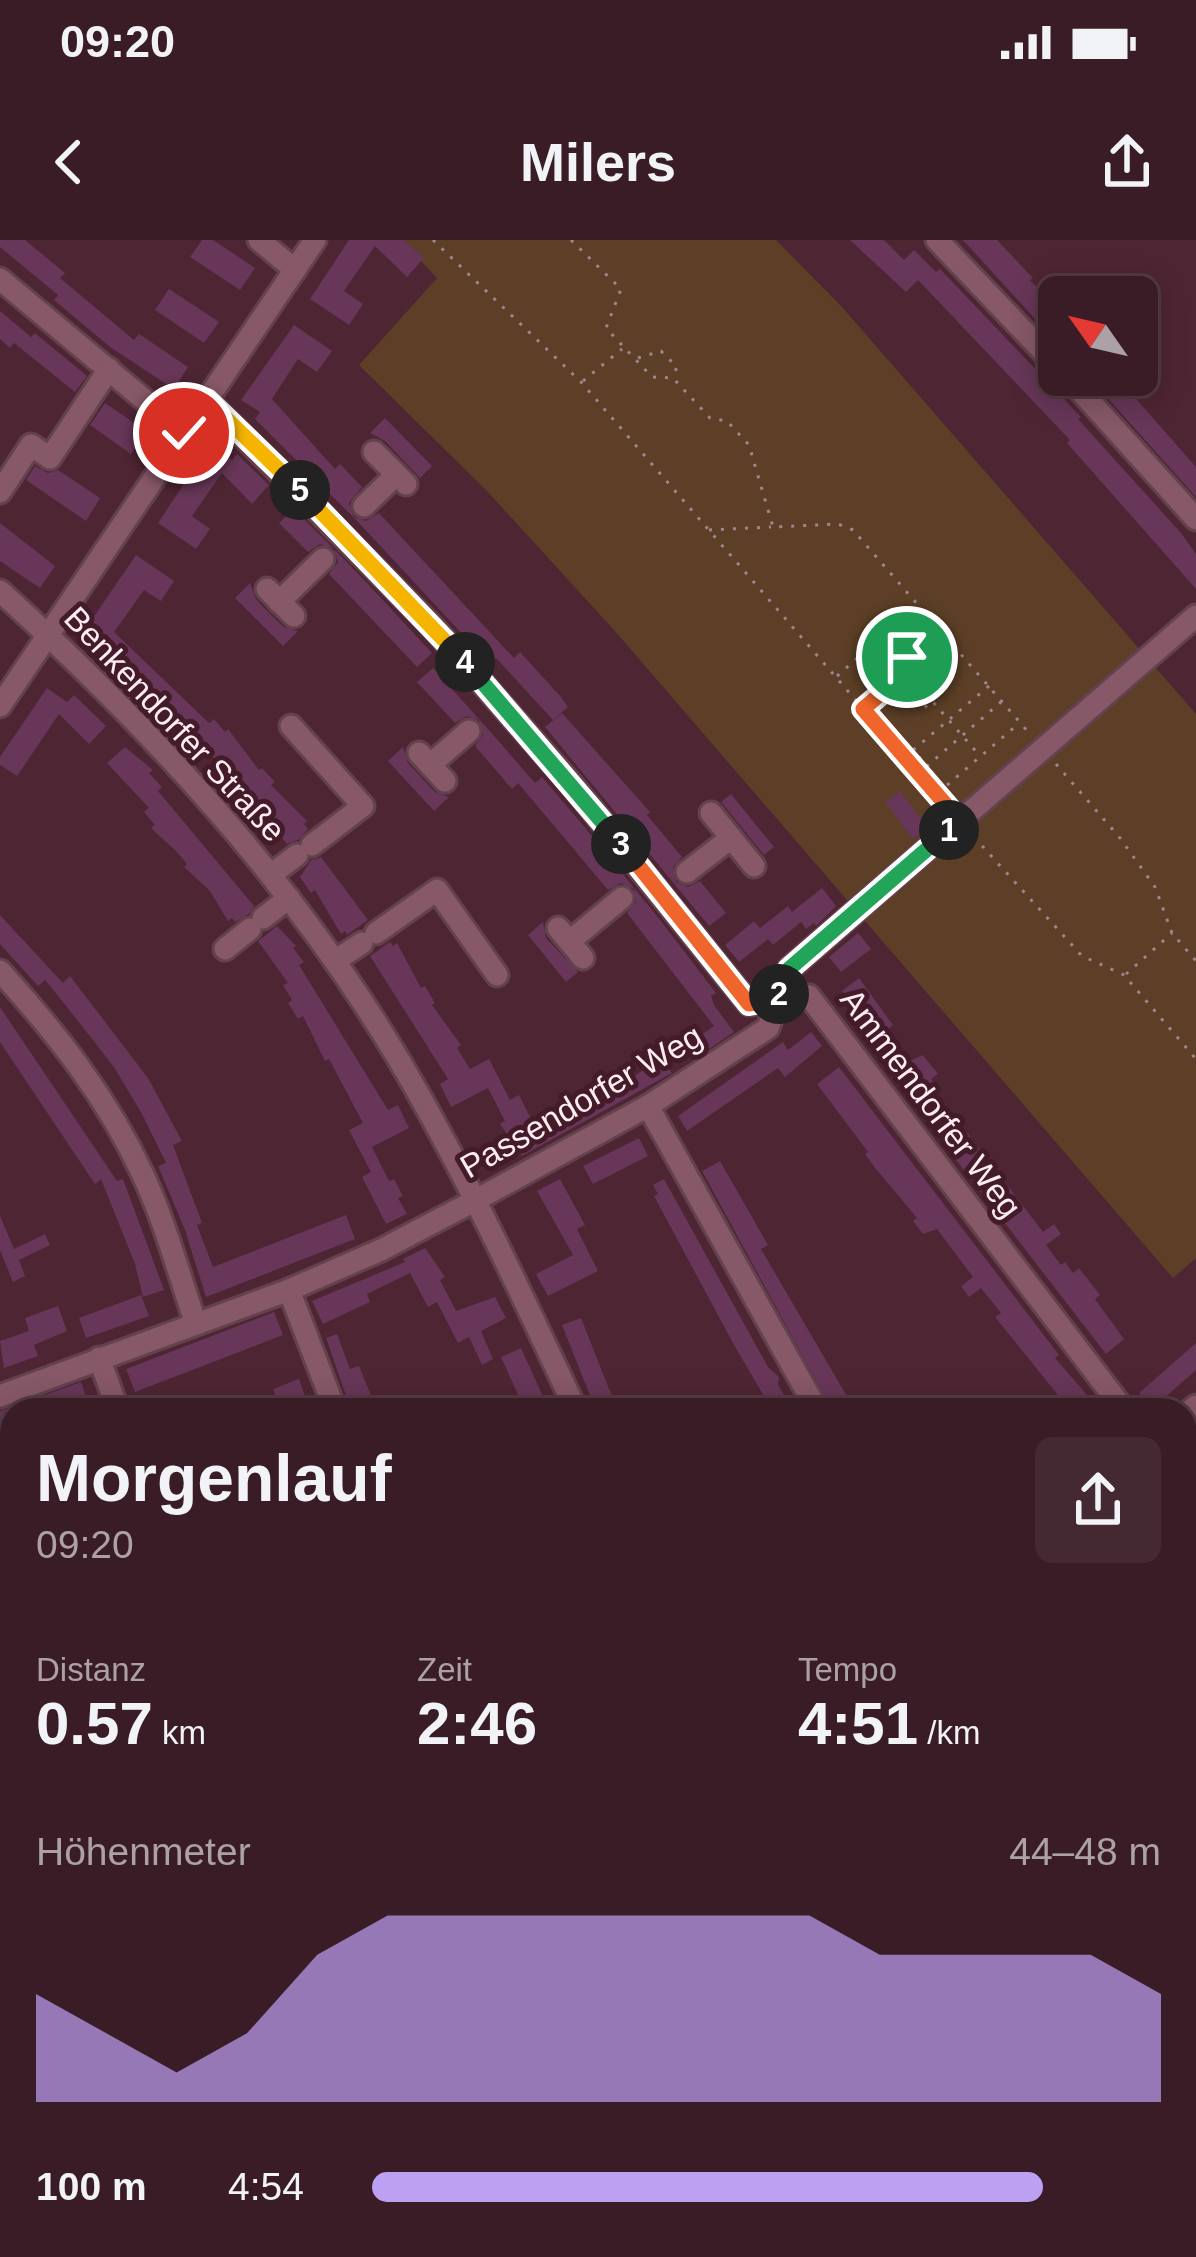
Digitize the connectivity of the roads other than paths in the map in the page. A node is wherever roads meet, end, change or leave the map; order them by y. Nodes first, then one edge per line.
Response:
1 (259, 240) edge
2 (315, 240) edge
3 (937, 240) edge
4 (295, 270) junction
5 (0, 279) edge
6 (1038, 346) edge
7 (109, 369) junction
8 (1085, 396) edge
9 (207, 400) junction
10 (184, 433) junction
11 (374, 452) dead end
12 (0, 492) edge
13 (1196, 519) edge
14 (343, 532) junction
15 (0, 591) edge
16 (280, 602) dead end
17 (1196, 616) edge
18 (48, 635) junction
19 (501, 703) junction
20 (0, 706) edge
21 (291, 726) dead end
22 (432, 766) dead end
23 (711, 813) dead end
24 (731, 838) junction
25 (754, 866) dead end
26 (272, 874) junction
27 (669, 880) junction
28 (289, 898) junction
29 (570, 942) dead end
30 (225, 949) dead end
31 (335, 961) junction
32 (0, 971) edge
33 (497, 975) dead end
34 (778, 999) junction
35 (648, 1106) junction
36 (474, 1201) junction
37 (290, 1290) junction
38 (196, 1324) junction
39 (99, 1358) junction
40 (0, 1396) edge
41 (114, 1398) edge
42 (330, 1398) edge
43 (570, 1398) edge
44 (810, 1398) edge
45 (1115, 1398) edge

1 - 4 street
2 - 4 street
3 - 6 street
4 - 9 street
5 - 7 street
7 - 10 street
7 - 12 street
8 - 13 street
9 - 10 street
9 - 14 street, Ammendorfer Weg
10 - 18 street
11 - 14 street
14 - 16 street
14 - 19 street, Ammendorfer Weg
15 - 18 street, Benkendorfer Straße
17 - 34 street, Passendorfer Weg
18 - 20 street
18 - 26 street, Benkendorfer Straße
19 - 22 street
19 - 27 street, Ammendorfer Weg
21 - 26 street
23 - 24 street
24 - 25 street
24 - 27 street
26 - 28 street, Benkendorfer Straße
27 - 29 street
27 - 34 street, Ammendorfer Weg
28 - 30 street
28 - 31 street, Benkendorfer Straße
31 - 33 street
31 - 36 street, Benkendorfer Straße
32 - 38 street
34 - 35 street, Passendorfer Weg
34 - 45 street, Ammendorfer Weg
35 - 36 street, Passendorfer Weg
35 - 44 street
36 - 37 street, Passendorfer Weg
36 - 43 street, Benkendorfer Straße
37 - 38 street, Passendorfer Weg
37 - 42 street
38 - 39 street, Passendorfer Weg
39 - 40 street, Passendorfer Weg
39 - 41 street

